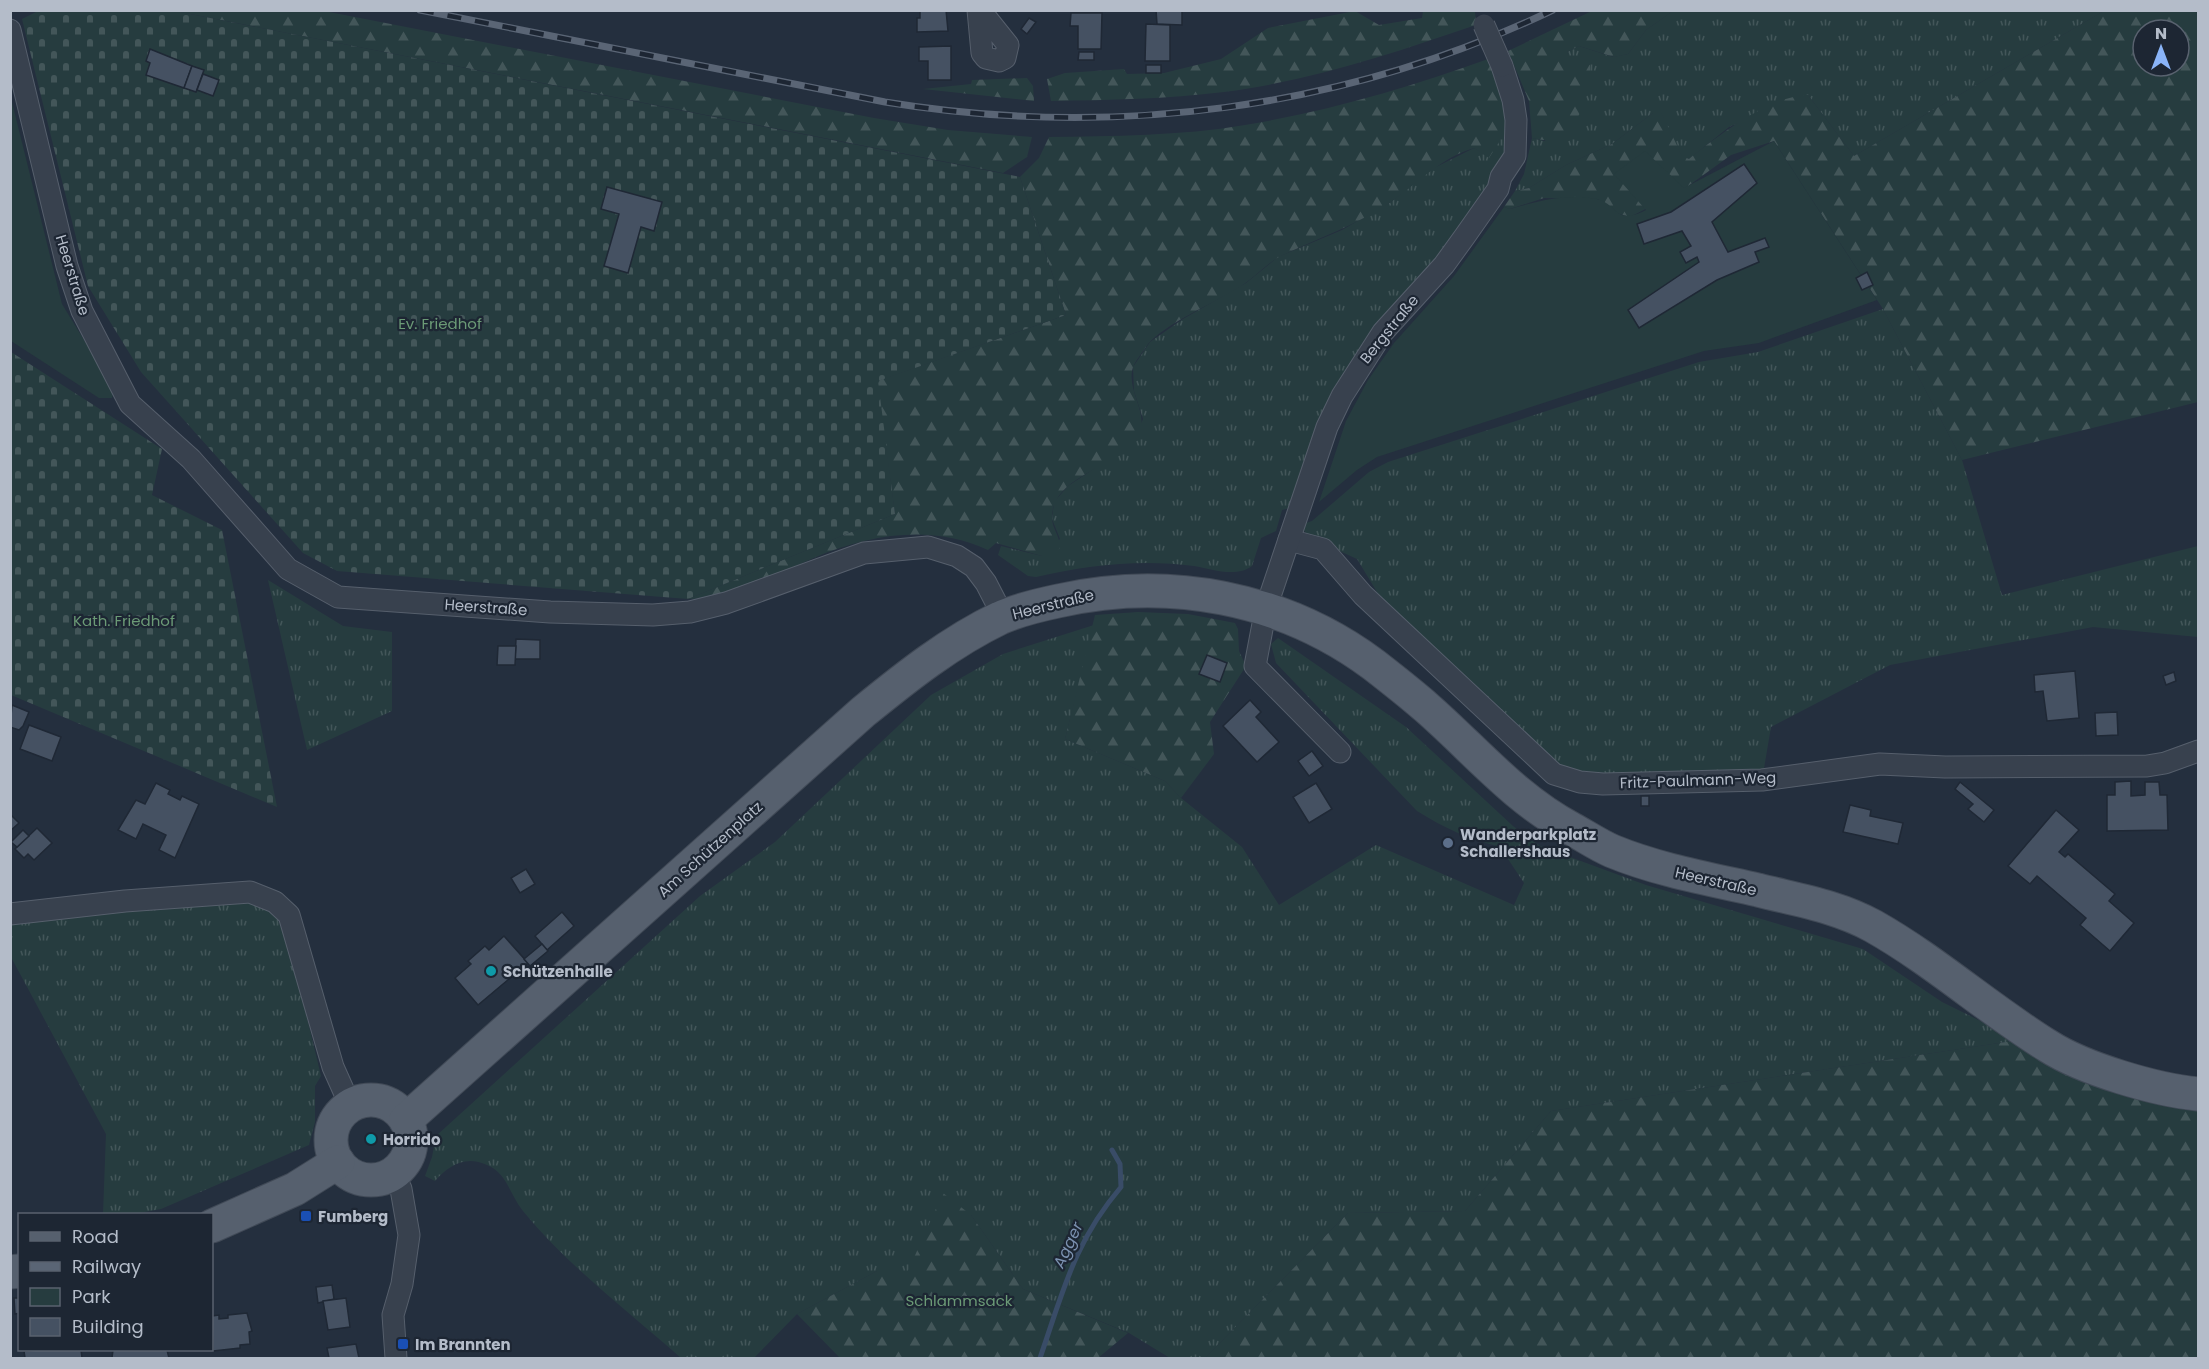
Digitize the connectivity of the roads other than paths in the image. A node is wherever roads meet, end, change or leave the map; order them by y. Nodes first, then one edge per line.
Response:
1 (1484, 18) edge
2 (10, 30) edge
3 (1289, 540) junction
4 (1266, 608) junction
5 (1004, 616) junction
6 (2199, 751) edge
7 (1340, 752) dead end
8 (10, 914) edge
9 (2199, 1094) edge
10 (350, 1105) junction
11 (418, 1110) junction
12 (338, 1162) junction
13 (393, 1173) junction
14 (213, 1226) edge
15 (396, 1359) edge

1 - 3 street, Bergstraße, bridge
2 - 5 street, Heerstraße
3 - 4 street, Bergstraße
3 - 6 street, Fritz-Paulmann-Weg
4 - 5 main road, Heerstraße
4 - 7 street
4 - 9 main road, Heerstraße
5 - 11 main road, Am Schützenplatz
8 - 10 street
10 - 11 main road
10 - 12 main road
11 - 13 main road
12 - 13 main road
12 - 14 main road
13 - 15 street

